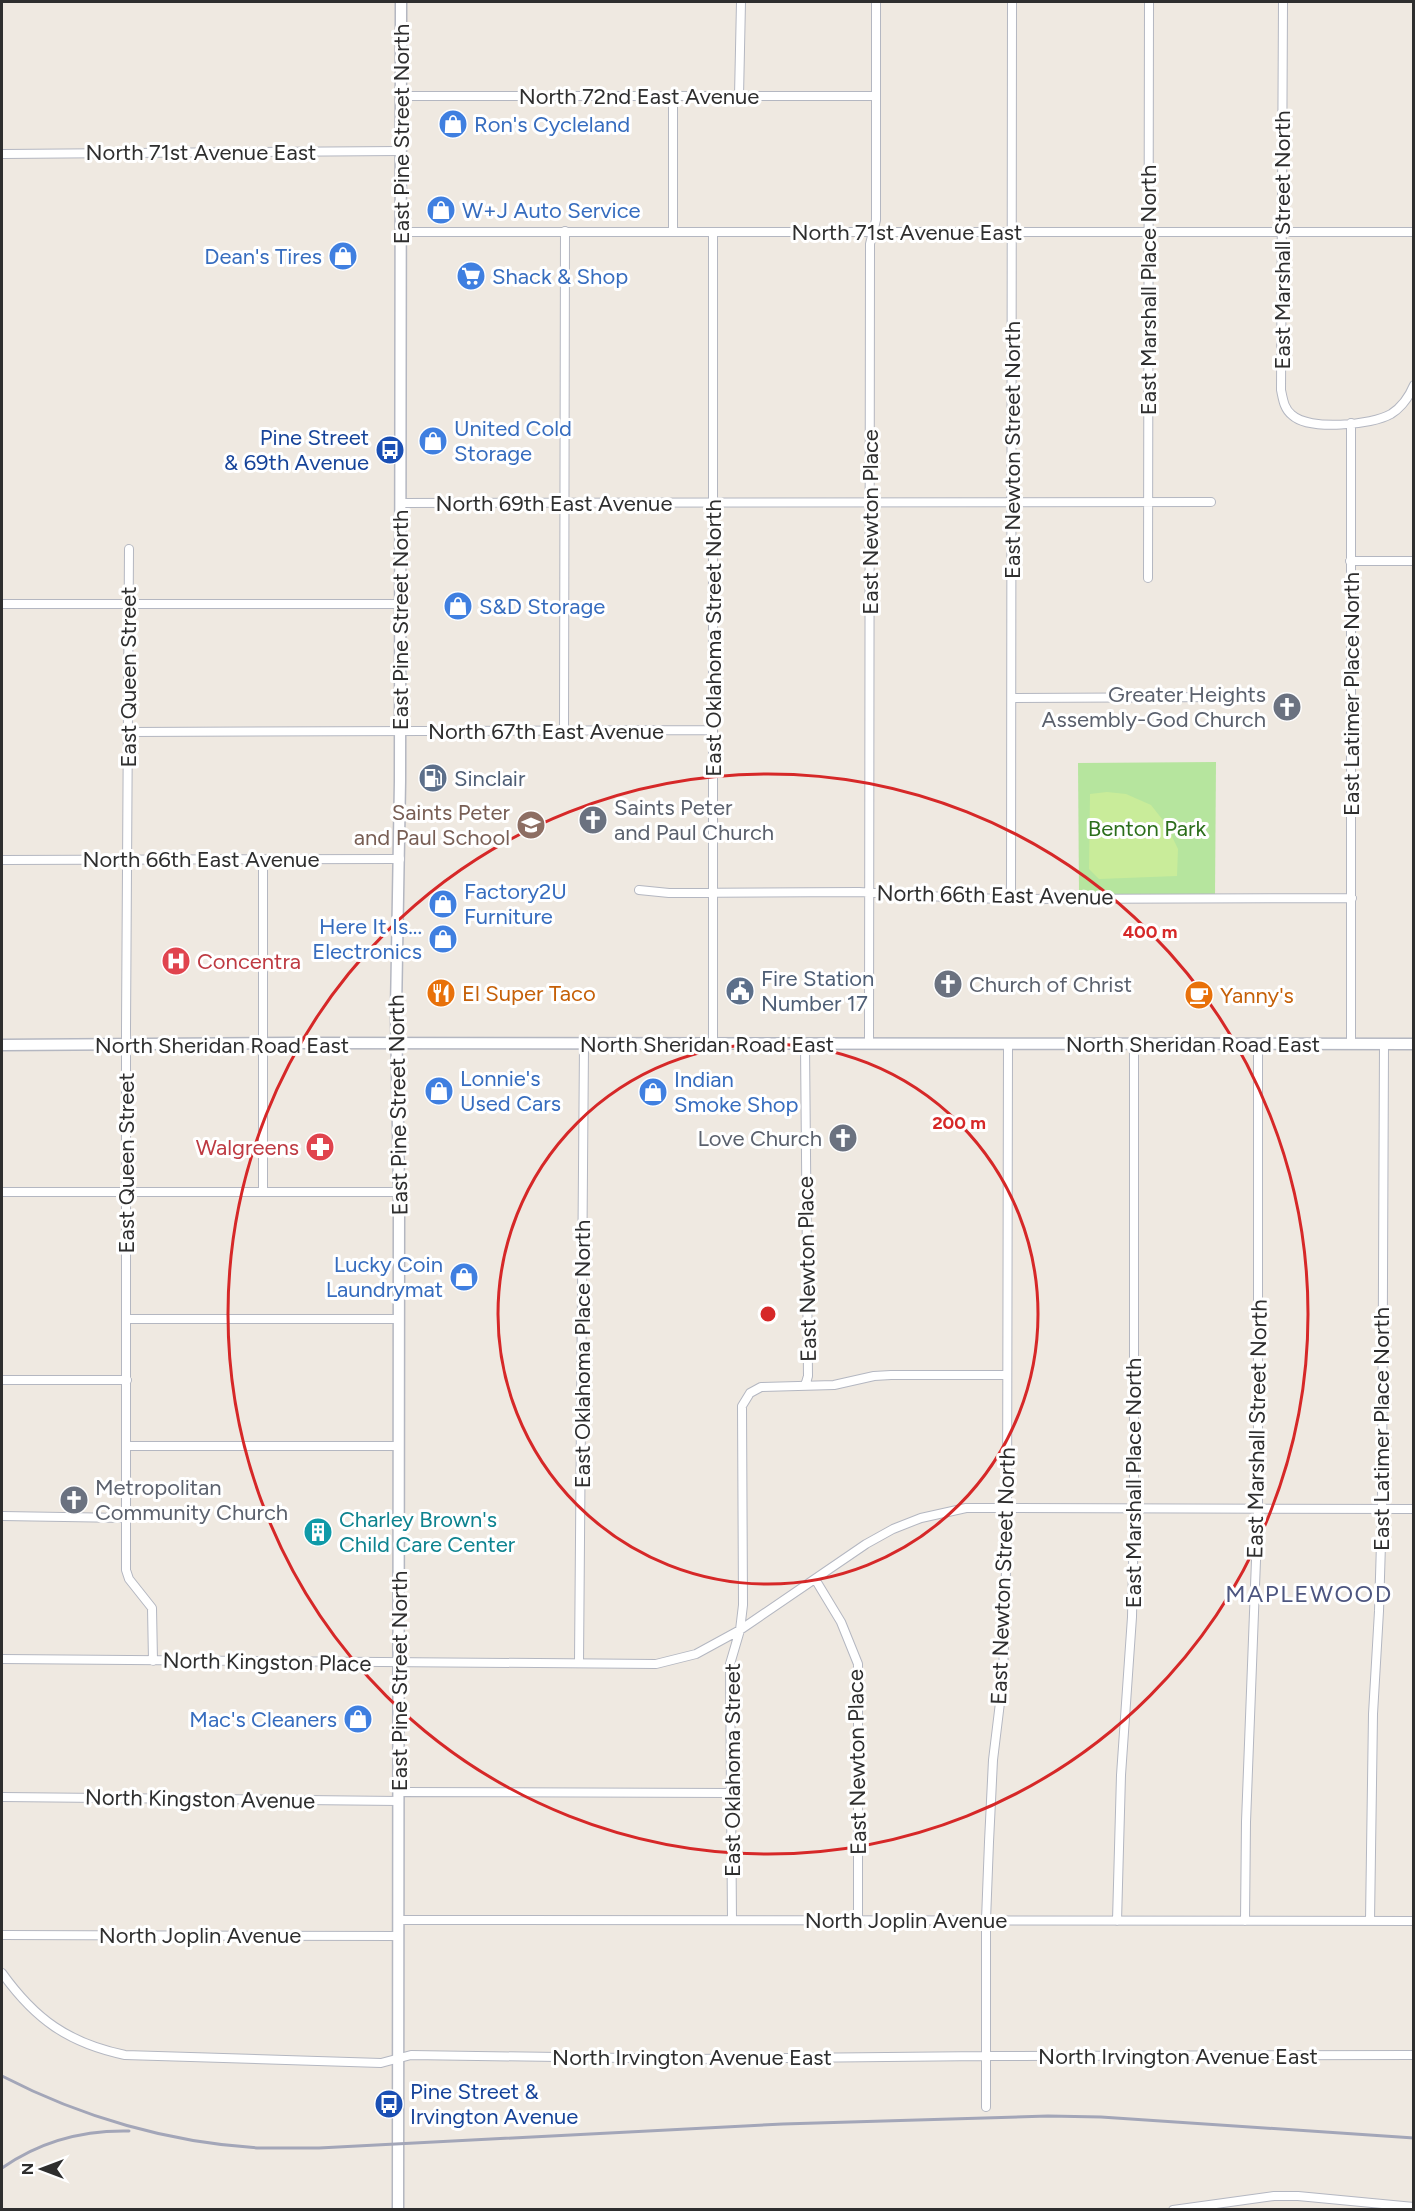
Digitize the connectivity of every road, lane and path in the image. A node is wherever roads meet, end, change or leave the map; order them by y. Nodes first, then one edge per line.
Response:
1 (401, 2) edge
2 (741, 2) edge
3 (876, 2) edge
4 (1012, 2) edge
5 (1149, 2) edge
6 (1283, 2) edge
7 (401, 96) junction
8 (673, 96) junction
9 (739, 96) junction
10 (876, 96) junction
11 (401, 151) junction
12 (2, 154) edge
13 (565, 231) junction
14 (673, 231) junction
15 (873, 231) junction
16 (401, 232) junction
17 (713, 232) junction
18 (1148, 232) junction
19 (1283, 232) junction
20 (1413, 232) edge
21 (1012, 233) junction
22 (1413, 385) edge
23 (1351, 423) junction
24 (713, 502) junction
25 (1012, 502) junction
26 (1148, 502) junction
27 (1211, 502) dead end
28 (400, 503) junction
29 (566, 503) junction
30 (870, 503) junction
31 (129, 549) dead end
32 (1350, 561) junction
33 (1413, 561) edge
34 (1148, 578) dead end
35 (2, 604) edge
36 (128, 604) junction
37 (400, 604) junction
38 (1228, 697) dead end
39 (1012, 698) junction
40 (713, 730) junction
41 (400, 731) junction
42 (564, 731) junction
43 (128, 732) junction
44 (263, 859) junction
45 (400, 859) junction
46 (2, 860) edge
47 (127, 860) junction
48 (639, 890) dead end
49 (713, 892) junction
50 (869, 893) junction
51 (1352, 898) junction
52 (1011, 899) junction
53 (263, 1044) junction
54 (397, 1044) junction
55 (713, 1044) junction
56 (805, 1044) junction
57 (869, 1044) junction
58 (1008, 1044) junction
59 (1134, 1044) junction
60 (1258, 1044) junction
61 (1352, 1044) junction
62 (1384, 1044) junction
63 (1413, 1044) edge
64 (126, 1045) junction
65 (584, 1045) junction
66 (2, 1046) edge
67 (263, 1191) junction
68 (2, 1192) edge
69 (126, 1192) junction
70 (399, 1192) junction
71 (127, 1319) junction
72 (399, 1319) junction
73 (1007, 1375) junction
74 (2, 1380) edge
75 (127, 1380) junction
76 (805, 1386) junction
77 (126, 1446) junction
78 (399, 1446) junction
79 (1008, 1507) junction
80 (1134, 1508) junction
81 (1258, 1508) junction
82 (1382, 1509) junction
83 (1413, 1509) edge
84 (2, 1516) edge
85 (126, 1518) junction
86 (815, 1579) junction
87 (740, 1630) junction
88 (2, 1659) edge
89 (153, 1661) junction
90 (399, 1663) junction
91 (579, 1663) junction
92 (730, 1793) junction
93 (399, 1796) junction
94 (2, 1797) edge
95 (399, 1920) junction
96 (732, 1920) junction
97 (858, 1920) junction
98 (987, 1920) junction
99 (1117, 1921) junction
100 (1245, 1921) junction
101 (1370, 1921) junction
102 (1413, 1921) edge
103 (2, 1935) edge
104 (399, 1936) junction
105 (2, 1973) edge
106 (1413, 2055) edge
107 (986, 2056) junction
108 (399, 2059) junction
109 (987, 2107) dead end
110 (1253, 2200) junction
111 (1343, 2200) junction
112 (1413, 2207) edge
113 (398, 2210) edge
114 (1173, 2210) edge
115 (1253, 2210) edge
116 (1343, 2210) edge

1 - 7 main road, East Pine Street North
2 - 9 street
3 - 10 street, East Newton Place
4 - 21 street, East Newton Street North
5 - 18 street, East Marshall Place North
6 - 19 street, East Marshall Street North
7 - 8 street, North 72nd East Avenue
7 - 11 main road, East Pine Street North
8 - 9 street, North 72nd East Avenue
8 - 14 street
9 - 10 street, North 72nd East Avenue
10 - 15 street, East Newton Place
11 - 12 street, North 71st Avenue East
11 - 16 main road, East Pine Street North
13 - 14 street, North 71st Avenue East
13 - 16 street, North 71st Avenue East
13 - 29 street
14 - 17 street, North 71st Avenue East
15 - 17 street, North 71st Avenue East
15 - 21 street, North 71st Avenue East
15 - 30 street, East Newton Place
16 - 28 main road, East Pine Street North
17 - 24 street, East Oklahoma Street North
18 - 19 street, North 71st Avenue East
18 - 21 street, North 71st Avenue East
18 - 26 street, East Marshall Place North
19 - 20 street, North 71st Avenue East
19 - 23 street, East Marshall Street North
21 - 25 street, East Newton Street North
22 - 23 street
23 - 32 street, East Latimer Place North
24 - 29 street, North 69th East Avenue
24 - 30 street, North 69th East Avenue
24 - 40 street, East Oklahoma Street North
25 - 26 street, North 69th East Avenue
25 - 30 street, North 69th East Avenue
25 - 39 street, East Newton Street North
26 - 27 street, North 69th East Avenue
26 - 34 street, East Marshall Place North
28 - 29 street, North 69th East Avenue
28 - 37 main road, East Pine Street North
29 - 42 street
30 - 50 street, East Newton Place
31 - 36 street, East Queen Street
32 - 33 street
32 - 51 street, East Latimer Place North
35 - 36 street
36 - 37 street
36 - 43 street, East Queen Street
37 - 41 main road, East Pine Street North
38 - 39 street
39 - 52 street, East Newton Street North
40 - 42 street, North 67th East Avenue
40 - 49 street, East Oklahoma Street North
41 - 42 street, North 67th East Avenue
41 - 43 street, North 67th East Avenue
41 - 45 main road, East Pine Street North
43 - 47 street, East Queen Street
44 - 45 street, North 66th East Avenue
44 - 47 street, North 66th East Avenue
44 - 53 street
45 - 54 main road, East Pine Street North
46 - 47 street, North 66th East Avenue
47 - 64 street, East Queen Street
48 - 49 street, North 66th East Avenue
49 - 50 street, North 66th East Avenue
49 - 55 street, East Oklahoma Street North
50 - 52 street, North 66th East Avenue
50 - 57 street, East Newton Place
51 - 52 street, North 66th East Avenue
51 - 61 street, East Latimer Place North
53 - 54 main road, North Sheridan Road East
53 - 64 main road, North Sheridan Road East
53 - 67 street
54 - 65 main road, North Sheridan Road East
54 - 70 main road, East Pine Street North
55 - 56 main road, North Sheridan Road East
55 - 65 main road, North Sheridan Road East
56 - 57 main road, North Sheridan Road East
56 - 76 street, East Newton Place
57 - 58 main road, North Sheridan Road East
58 - 59 main road, North Sheridan Road East
58 - 73 street, East Newton Street North
59 - 60 main road, North Sheridan Road East
59 - 80 street, East Marshall Place North
60 - 61 main road, North Sheridan Road East
60 - 81 street, East Marshall Street North
61 - 62 main road, North Sheridan Road East
62 - 63 main road, North Sheridan Road East
62 - 82 street, East Latimer Place North
64 - 66 main road, North Sheridan Road East
64 - 69 street, East Queen Street
65 - 91 street, East Oklahoma Place North
67 - 69 street
67 - 70 street
68 - 69 street
69 - 71 street, East Queen Street
70 - 72 main road, East Pine Street North
71 - 72 street
71 - 75 street, East Queen Street
72 - 78 main road, East Pine Street North
73 - 76 street
73 - 79 street, East Newton Street North
74 - 75 street
75 - 77 street, East Queen Street
76 - 87 street, East Oklahoma Street
77 - 78 street
77 - 85 street, East Queen Street
78 - 90 main road, East Pine Street North
79 - 80 street, North Kingston Place
79 - 86 street, North Kingston Place
79 - 98 street, East Newton Street North
80 - 81 street, North Kingston Place
80 - 99 street, East Marshall Place North
81 - 82 street, North Kingston Place
81 - 100 street, East Marshall Street North
82 - 83 street, North Kingston Place
82 - 101 street, East Latimer Place North
84 - 85 street
85 - 89 street, East Queen Street
86 - 87 street, North Kingston Place
86 - 97 street, East Newton Place
87 - 91 street, North Kingston Place
87 - 92 street, East Oklahoma Street
88 - 89 street, North Kingston Place
89 - 90 street, North Kingston Place
90 - 91 street, North Kingston Place
90 - 93 main road, East Pine Street North
92 - 93 street, North Kingston Avenue
92 - 96 street, East Oklahoma Street
93 - 94 street, North Kingston Avenue
93 - 95 main road, East Pine Street North
95 - 96 street, North Joplin Avenue
95 - 104 main road, East Pine Street North
96 - 97 street, North Joplin Avenue
97 - 98 street, North Joplin Avenue
98 - 99 street, North Joplin Avenue
98 - 107 street, East Newton Street North
99 - 100 street, North Joplin Avenue
100 - 101 street, North Joplin Avenue
101 - 102 street, North Joplin Avenue
103 - 104 street, North Joplin Avenue
104 - 108 main road, East Pine Street North
105 - 108 street, North Irvington Avenue East
106 - 107 street, North Irvington Avenue East
107 - 108 street, North Irvington Avenue East
107 - 109 street, East Newton Street North
108 - 113 main road, East Pine Street North
110 - 111 street
110 - 114 street
110 - 115 street
111 - 112 street
111 - 116 street

